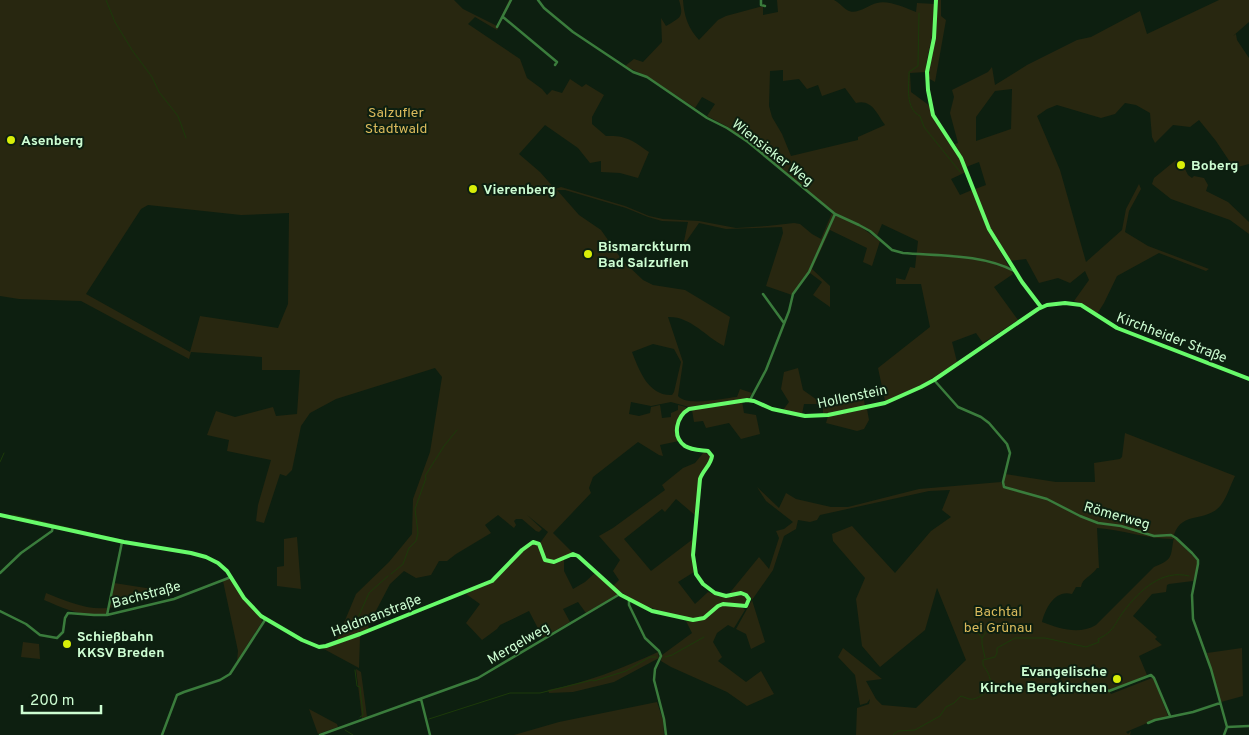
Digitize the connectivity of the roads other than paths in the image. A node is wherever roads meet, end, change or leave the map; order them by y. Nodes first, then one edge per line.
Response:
1 (511, 0) edge
2 (538, 0) edge
3 (761, 0) edge
4 (936, 0) edge
5 (765, 6) dead end
6 (503, 17) junction
7 (497, 27) dead end
8 (555, 65) dead end
9 (835, 214) junction
10 (1014, 271) junction
11 (763, 294) dead end
12 (1041, 307) junction
13 (784, 323) junction
14 (1249, 378) edge
15 (934, 380) junction
16 (750, 400) junction
17 (684, 445) joint
18 (0, 515) edge
19 (53, 526) junction
20 (122, 542) junction
21 (0, 566) edge
22 (4, 568) junction
23 (0, 573) edge
24 (231, 577) junction
25 (620, 594) junction
26 (629, 600) junction
27 (0, 611) edge
28 (107, 614) junction
29 (265, 620) junction
30 (1107, 690) dead end
31 (421, 699) junction
32 (1220, 703) junction
33 (1170, 716) junction
34 (1148, 723) dead end
35 (1249, 726) edge
36 (1227, 727) junction
37 (162, 735) edge
38 (320, 735) edge
39 (430, 735) edge
40 (666, 735) edge
41 (1224, 735) edge

1 - 6 street
2 - 9 street, Wiensieker Weg
3 - 5 street
4 - 10 main road
6 - 7 street
6 - 8 street
9 - 10 street, Wiensieker Weg
9 - 13 street
10 - 12 main road
11 - 13 street
12 - 14 main road, Kirchheider Straße
12 - 15 main road, Hollenstein
13 - 16 street
15 - 16 main road, Hollenstein
15 - 32 street, Römerweg
16 - 17 main road, Hollenstein
17 - 26 main road, Heldmanstraße
18 - 19 main road, Heldmanstraße
19 - 20 main road, Heldmanstraße
19 - 22 street
20 - 24 main road, Heldmanstraße
20 - 28 street, Bachstraße
21 - 22 street
22 - 23 street
24 - 28 street, Bachstraße
24 - 29 main road, Heldmanstraße
25 - 26 main road, Heldmanstraße
25 - 29 main road, Heldmanstraße
25 - 31 street, Mergelweg
26 - 40 street
27 - 28 street
29 - 37 street
30 - 33 street
31 - 38 street, Mergelweg
31 - 39 street
32 - 33 street
32 - 36 street, Römerweg
33 - 34 street
35 - 36 street
36 - 41 street

